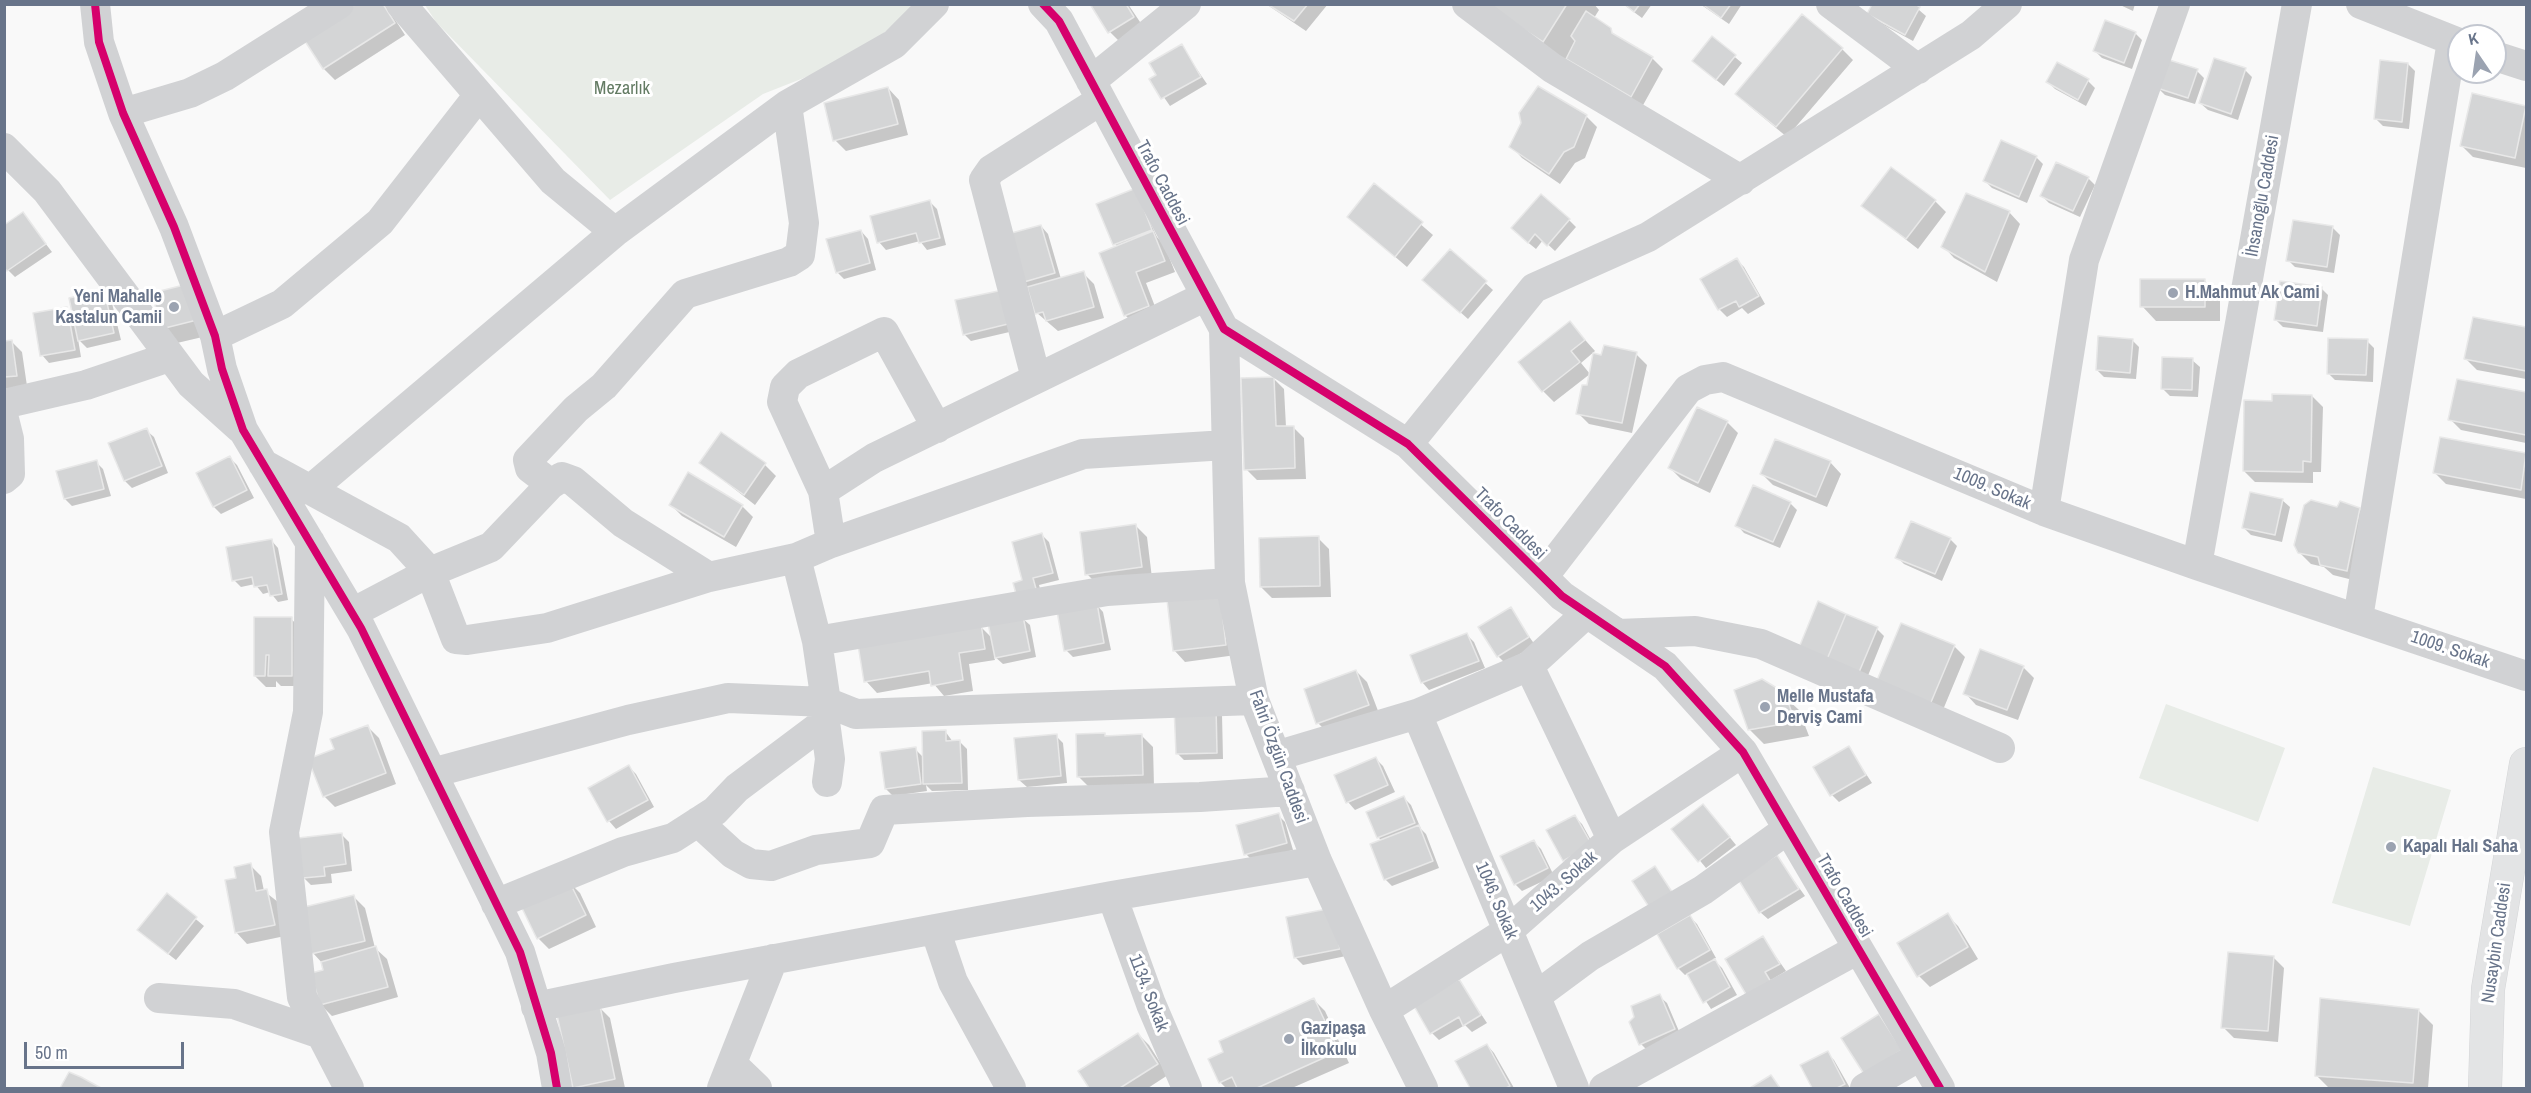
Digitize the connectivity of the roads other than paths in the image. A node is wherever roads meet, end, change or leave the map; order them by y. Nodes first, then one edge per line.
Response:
1 (95, 4) edge
2 (339, 4) edge
3 (401, 4) edge
4 (934, 4) edge
5 (1042, 4) edge
6 (1186, 4) edge
7 (1467, 4) edge
8 (2007, 4) edge
9 (2175, 4) edge
10 (2297, 4) edge
11 (2361, 4) edge
12 (1844, 9) edge
13 (2447, 39) edge
14 (2507, 60) edge
15 (2526, 66) edge
16 (1918, 69) junction
17 (2448, 84) edge
18 (1096, 90) junction
19 (479, 94) junction
20 (787, 105) junction
21 (123, 113) junction
22 (7, 155) edge
23 (1741, 180) junction
24 (615, 232) junction
25 (1206, 296) junction
26 (1224, 329) junction
27 (215, 336) junction
28 (169, 357) junction
29 (1036, 378) junction
30 (4, 404) edge
31 (4, 419) edge
32 (937, 428) junction
33 (243, 430) junction
34 (1408, 444) junction
35 (1226, 446) junction
36 (263, 464) junction
37 (4, 479) edge
38 (551, 484) junction
39 (310, 490) junction
40 (823, 491) junction
41 (2044, 511) junction
42 (310, 543) junction
43 (831, 543) junction
44 (796, 558) junction
45 (2197, 565) junction
46 (430, 572) junction
47 (709, 577) junction
48 (1543, 578) junction
49 (1230, 583) junction
50 (352, 613) junction
51 (1587, 613) junction
52 (2358, 618) junction
53 (1618, 634) junction
54 (817, 641) junction
55 (1529, 666) junction
56 (2526, 676) edge
57 (1254, 700) junction
58 (825, 712) junction
59 (1418, 714) junction
60 (2000, 748) dead end
61 (1743, 752) junction
62 (1276, 756) junction
63 (2526, 764) edge
64 (432, 774) junction
65 (827, 782) dead end
66 (1290, 791) junction
67 (698, 822) junction
68 (1788, 829) junction
69 (1612, 839) junction
70 (1317, 861) junction
71 (1112, 896) junction
72 (496, 904) junction
73 (935, 929) junction
74 (1508, 931) junction
75 (1858, 949) junction
76 (773, 959) junction
77 (1536, 996) junction
78 (159, 998) dead end
79 (536, 1007) junction
80 (1384, 1010) junction
81 (321, 1034) junction
82 (1920, 1056) junction
83 (727, 1076) edge
84 (349, 1089) edge
85 (557, 1089) edge
86 (758, 1089) edge
87 (1011, 1089) edge
88 (1187, 1089) edge
89 (1423, 1089) edge
90 (1574, 1089) edge
91 (1604, 1089) edge
92 (1865, 1089) edge
93 (1940, 1089) edge
94 (2485, 1089) edge

1 - 21 street
2 - 21 street
3 - 19 street
4 - 20 street
5 - 18 street, Trafo Caddesi
6 - 18 street
7 - 23 street
8 - 16 street
9 - 41 street
10 - 45 street, İhsanoğlu Caddesi
11 - 13 street
12 - 16 street
14 - 15 street
16 - 23 street
17 - 52 street
18 - 25 street, Trafo Caddesi
18 - 29 street
19 - 24 street
19 - 27 street
20 - 24 street
20 - 38 street
21 - 27 street
22 - 28 street
23 - 34 street
24 - 39 street
25 - 26 street, Trafo Caddesi
25 - 29 street
26 - 34 street, Trafo Caddesi
26 - 35 street, Fahri Özgün Caddesi
27 - 33 street
28 - 30 street
28 - 33 street
29 - 32 street
31 - 37 street
32 - 40 street
32 - 40 street
33 - 36 street
34 - 48 street, Trafo Caddesi
35 - 43 street
35 - 49 street, Fahri Özgün Caddesi
36 - 39 street
36 - 42 street
38 - 46 street
38 - 47 street
39 - 46 street
40 - 43 street
41 - 45 street, 1009. Sokak
41 - 48 street, 1009. Sokak
42 - 50 street
42 - 81 street
43 - 44 street
44 - 47 street
44 - 54 street
45 - 52 street, 1009. Sokak
46 - 47 street
46 - 50 street
48 - 51 street, Trafo Caddesi
49 - 54 street
49 - 57 street, Fahri Özgün Caddesi
50 - 64 street
51 - 53 street, Trafo Caddesi
51 - 55 street
52 - 56 street, 1009. Sokak
53 - 60 street
53 - 61 street, Trafo Caddesi
54 - 58 street
55 - 59 street
55 - 69 street
57 - 58 street
57 - 62 street, Fahri Özgün Caddesi
58 - 64 street
58 - 65 street
58 - 67 street
59 - 62 street
59 - 74 street, 1046. Sokak
61 - 68 street, Trafo Caddesi
61 - 69 street, 1043. Sokak
62 - 66 street, Fahri Özgün Caddesi
63 - 94 main road, Nusaybin Caddesi
64 - 72 street
66 - 67 street
66 - 70 street, Fahri Özgün Caddesi
67 - 72 street
68 - 75 street, Trafo Caddesi
68 - 77 street
69 - 74 street, 1043. Sokak
70 - 71 street
70 - 80 street, Fahri Özgün Caddesi
71 - 73 street
71 - 88 street, 1134. Sokak
72 - 79 street
73 - 76 street
73 - 87 street
74 - 77 street, 1046. Sokak
74 - 80 street, 1043. Sokak
75 - 82 street, Trafo Caddesi
75 - 91 street
76 - 79 street
76 - 83 street
77 - 90 street, 1046. Sokak
78 - 81 street
79 - 85 street
80 - 89 street, Fahri Özgün Caddesi
81 - 84 street
82 - 92 street
82 - 93 street, Trafo Caddesi
83 - 86 street

